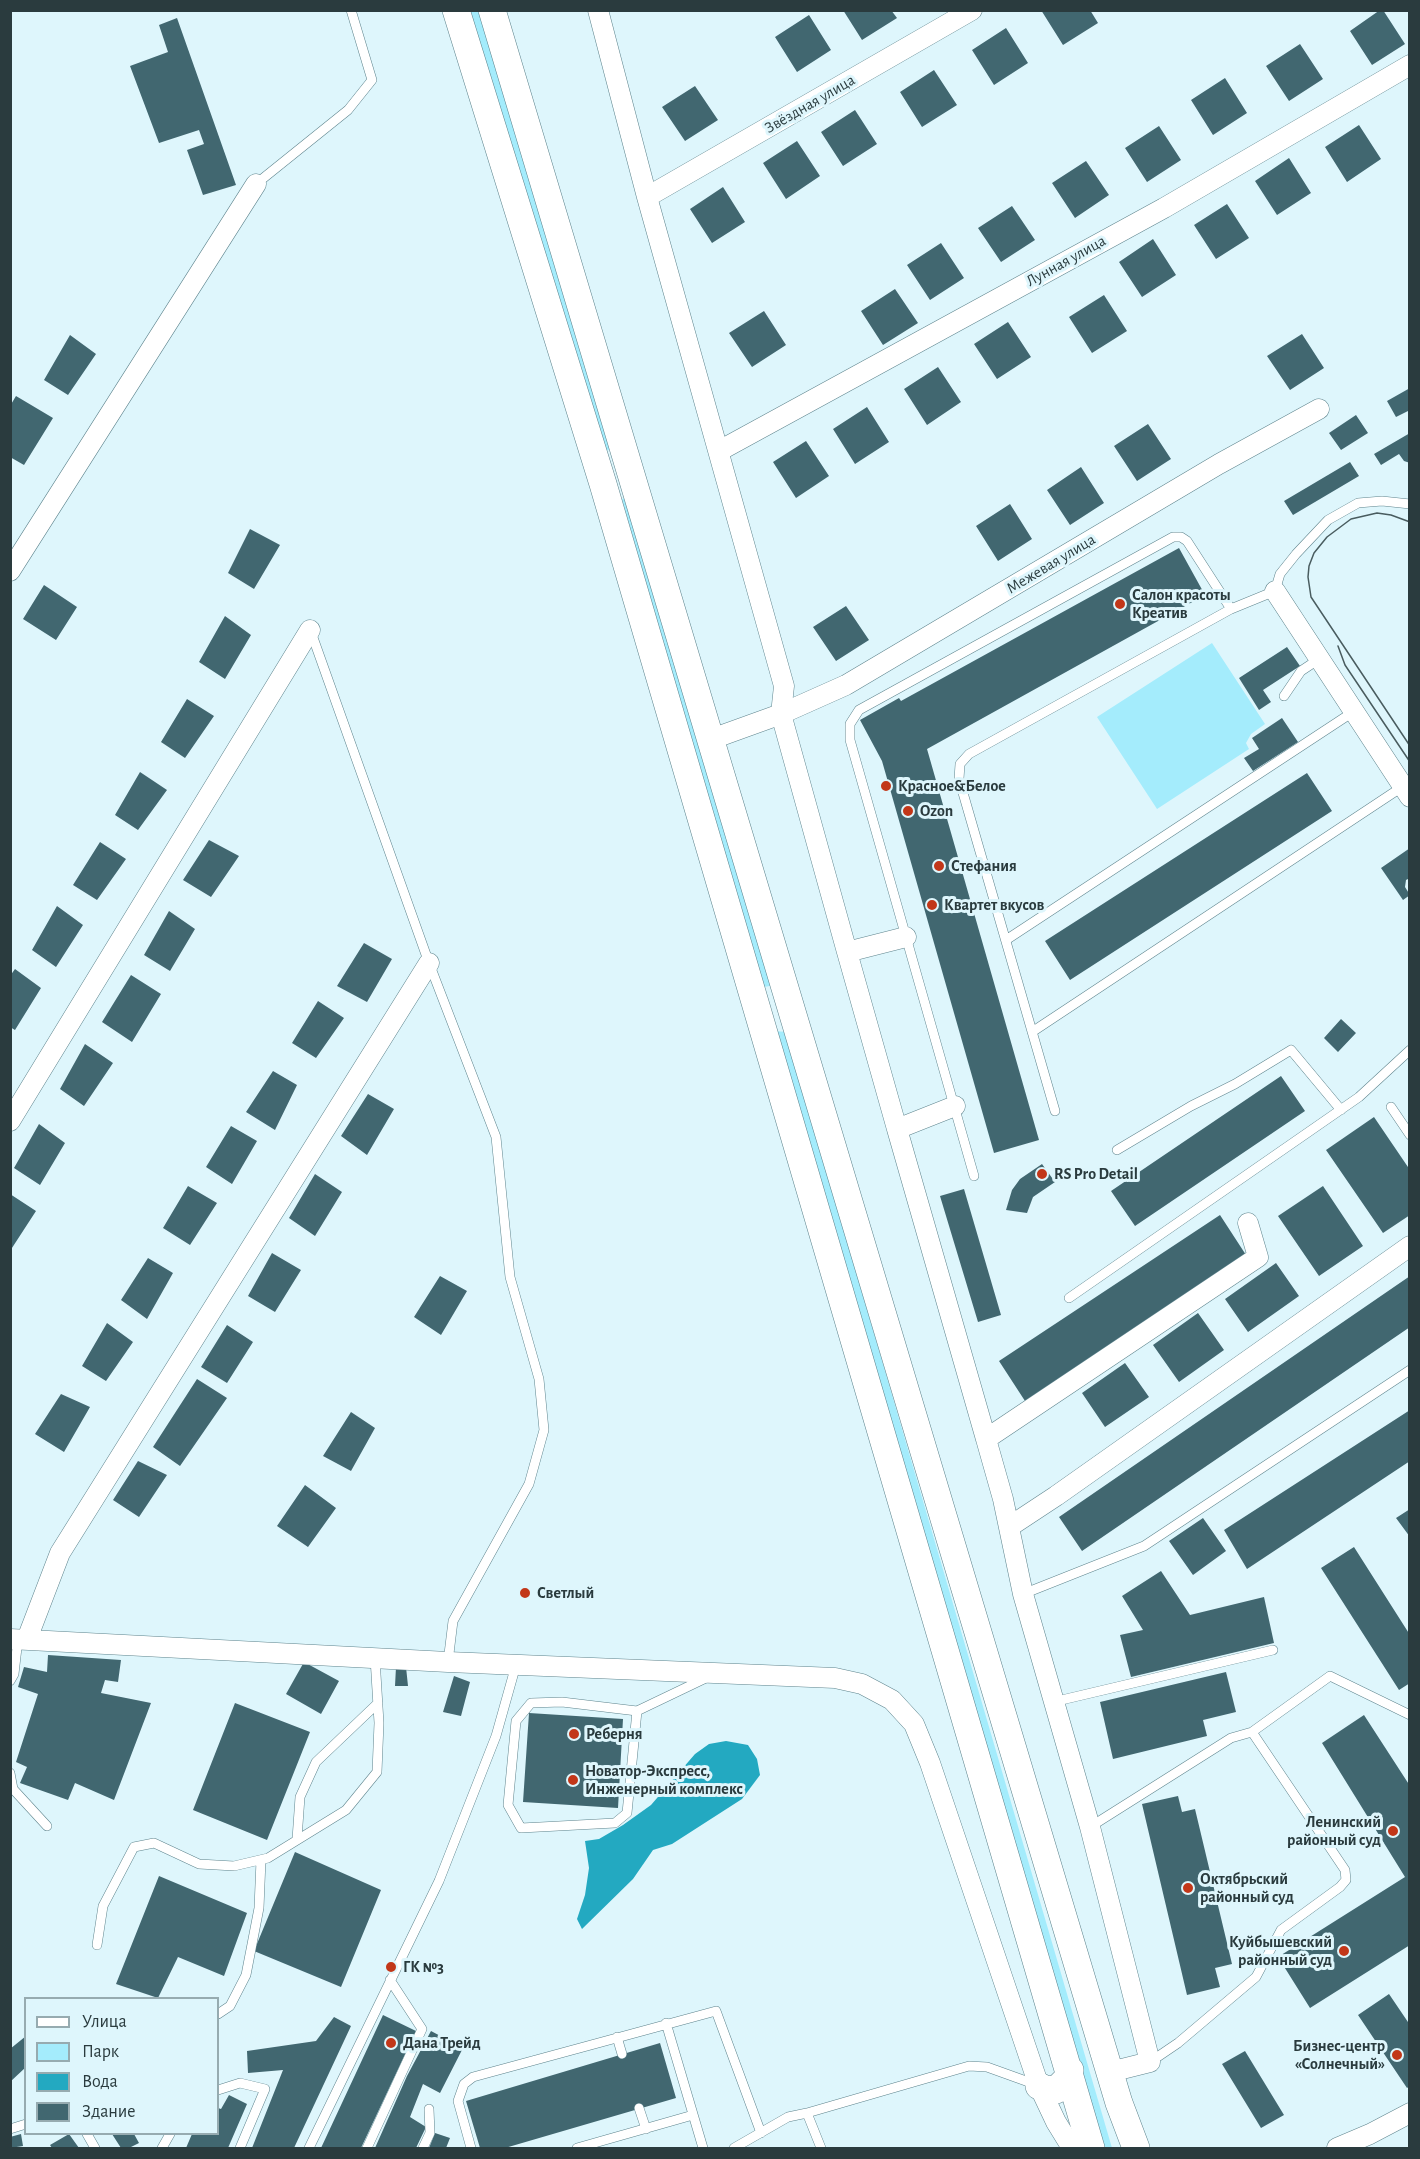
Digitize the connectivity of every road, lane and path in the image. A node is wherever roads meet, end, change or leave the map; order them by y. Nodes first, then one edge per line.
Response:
1 (351, 10) edge
2 (456, 10) edge
3 (492, 10) edge
4 (598, 10) edge
5 (972, 10) edge
6 (1410, 65) edge
7 (256, 184) joint
8 (647, 197) junction
9 (1319, 409) dead end
10 (719, 451) junction
11 (1410, 504) edge
12 (10, 571) edge
13 (1275, 591) junction
14 (1231, 609) junction
15 (310, 630) joint
16 (1319, 659) junction
17 (1284, 696) dead end
18 (1353, 712) junction
19 (781, 714) junction
20 (709, 740) junction
21 (1406, 792) edge
22 (906, 937) junction
23 (1006, 940) junction
24 (847, 952) junction
25 (429, 963) junction
26 (1032, 1032) junction
27 (1410, 1050) edge
28 (955, 1106) junction
29 (1391, 1107) dead end
30 (1341, 1110) junction
31 (1054, 1111) dead end
32 (10, 1121) edge
33 (897, 1129) junction
34 (1410, 1135) edge
35 (1117, 1150) dead end
36 (974, 1176) dead end
37 (1248, 1223) dead end
38 (1410, 1246) edge
39 (1069, 1298) dead end
40 (1410, 1370) edge
41 (986, 1439) junction
42 (1009, 1527) junction
43 (1023, 1594) junction
44 (18, 1639) edge
45 (1273, 1650) dead end
46 (375, 1658) junction
47 (448, 1662) junction
48 (516, 1665) junction
49 (716, 1673) junction
50 (10, 1681) edge
51 (1053, 1702) junction
52 (378, 1703) junction
53 (637, 1711) junction
54 (1410, 1715) edge
55 (1252, 1732) junction
56 (10, 1773) edge
57 (47, 1826) dead end
58 (1090, 1827) junction
59 (297, 1839) junction
60 (261, 1860) junction
61 (97, 1946) dead end
62 (390, 1980) junction
63 (219, 2013) edge
64 (666, 2023) junction
65 (617, 2037) junction
66 (622, 2054) dead end
67 (1150, 2062) junction
68 (1070, 2070) junction
69 (1110, 2072) junction
70 (1040, 2086) junction
71 (219, 2090) edge
72 (639, 2108) dead end
73 (429, 2109) dead end
74 (807, 2113) junction
75 (1410, 2113) edge
76 (693, 2115) junction
77 (646, 2129) junction
78 (761, 2133) junction
79 (240, 2148) edge
80 (309, 2148) edge
81 (367, 2148) edge
82 (423, 2148) edge
83 (471, 2148) edge
84 (578, 2148) edge
85 (704, 2148) edge
86 (734, 2148) edge
87 (821, 2148) edge
88 (1072, 2148) edge
89 (1091, 2148) edge
90 (1136, 2148) edge
91 (1337, 2148) edge

1 - 7 lane
2 - 68 main road
3 - 20 main road
4 - 8 street
5 - 8 street, Звёздная улица
6 - 10 street, Лунная улица
7 - 12 street
8 - 10 street
9 - 19 street, Межевая улица
10 - 19 street
11 - 13 lane
13 - 14 lane
13 - 16 street
14 - 22 lane
14 - 23 lane
15 - 25 lane
15 - 32 street
16 - 17 lane
16 - 18 street
18 - 21 street
18 - 23 lane
19 - 20 street, Межевая улица
19 - 24 street
20 - 69 main road
21 - 26 lane
22 - 24 street
22 - 28 lane
23 - 26 lane
24 - 33 street
25 - 44 street
25 - 47 lane
26 - 31 lane
27 - 30 lane
28 - 33 street
28 - 36 lane
29 - 34 lane
30 - 35 lane
30 - 39 lane
33 - 41 street
37 - 41 street
38 - 42 street
40 - 43 lane
41 - 42 street
42 - 43 street
43 - 51 street
44 - 46 street
44 - 50 lane
45 - 51 lane
46 - 47 street
46 - 52 lane
47 - 48 street
48 - 49 street
48 - 62 lane
49 - 53 lane
49 - 70 street
51 - 58 street
52 - 59 lane
52 - 59 lane
53 - 53 lane
54 - 55 lane
55 - 58 lane
55 - 67 lane
56 - 57 lane
58 - 67 street
59 - 60 lane
60 - 61 lane
60 - 63 lane
62 - 80 lane
62 - 81 lane
64 - 65 lane
64 - 76 lane
64 - 78 lane
65 - 66 lane
65 - 83 lane
67 - 69 street
68 - 70 main road
68 - 89 main road
69 - 90 main road
70 - 74 lane
70 - 88 street
71 - 79 lane
72 - 77 lane
73 - 82 lane
74 - 78 lane
74 - 87 lane
75 - 91 street
76 - 77 lane
76 - 85 lane
77 - 84 lane
78 - 86 lane

